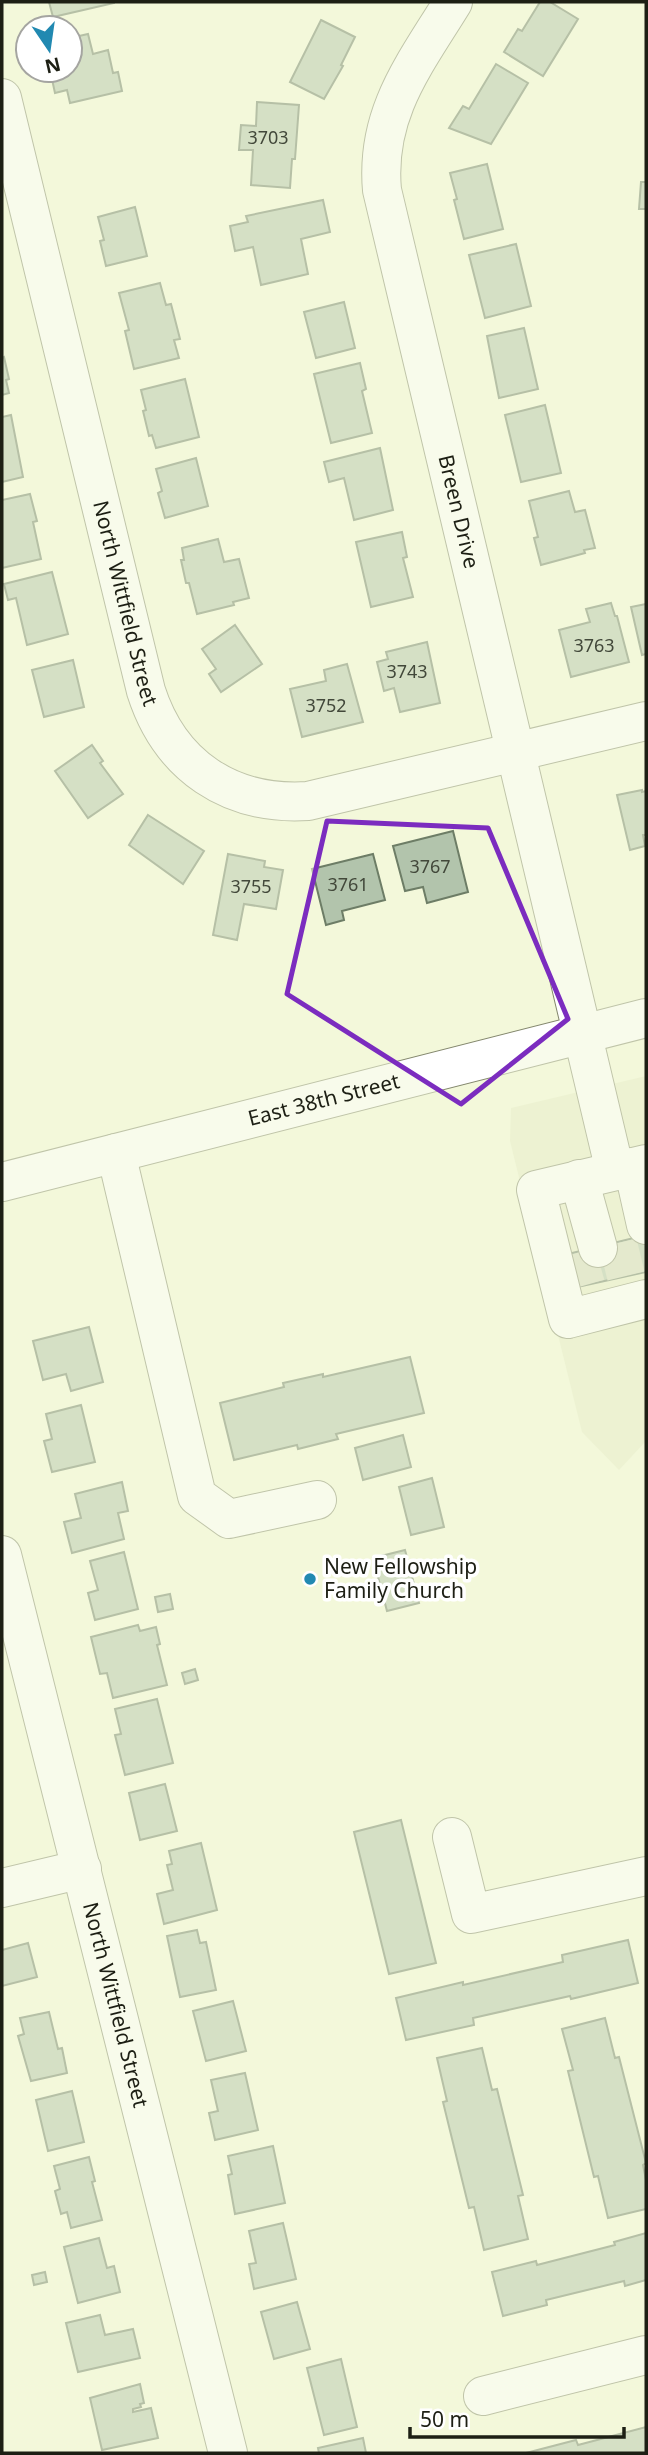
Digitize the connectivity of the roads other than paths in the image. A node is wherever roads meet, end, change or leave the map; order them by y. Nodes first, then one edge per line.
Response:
1 (453, 2) edge
2 (2, 98) edge
3 (646, 721) edge
4 (517, 751) junction
5 (646, 1018) edge
6 (584, 1033) junction
7 (116, 1153) junction
8 (606, 1173) edge
9 (2, 1182) edge
10 (613, 1276) edge
11 (317, 1500) dead end
12 (2, 1555) edge
13 (452, 1837) dead end
14 (82, 1869) junction
15 (646, 1876) edge
16 (2, 1888) edge
17 (646, 2355) edge
18 (483, 2396) dead end
19 (228, 2453) edge

1 - 4 street, Breen Drive
2 - 4 street, North Wittfield Street
3 - 4 street, North Wittfield Street
4 - 6 street, Breen Drive
5 - 6 street, East 38th Street
6 - 7 street, East 38th Street
6 - 8 street, Breen Drive
7 - 9 street, East 38th Street
7 - 11 street
8 - 10 street
8 - 10 street
8 - 10 street
12 - 14 street, North Wittfield Street
13 - 15 street
14 - 16 street
14 - 19 street, North Wittfield Street
17 - 18 street

